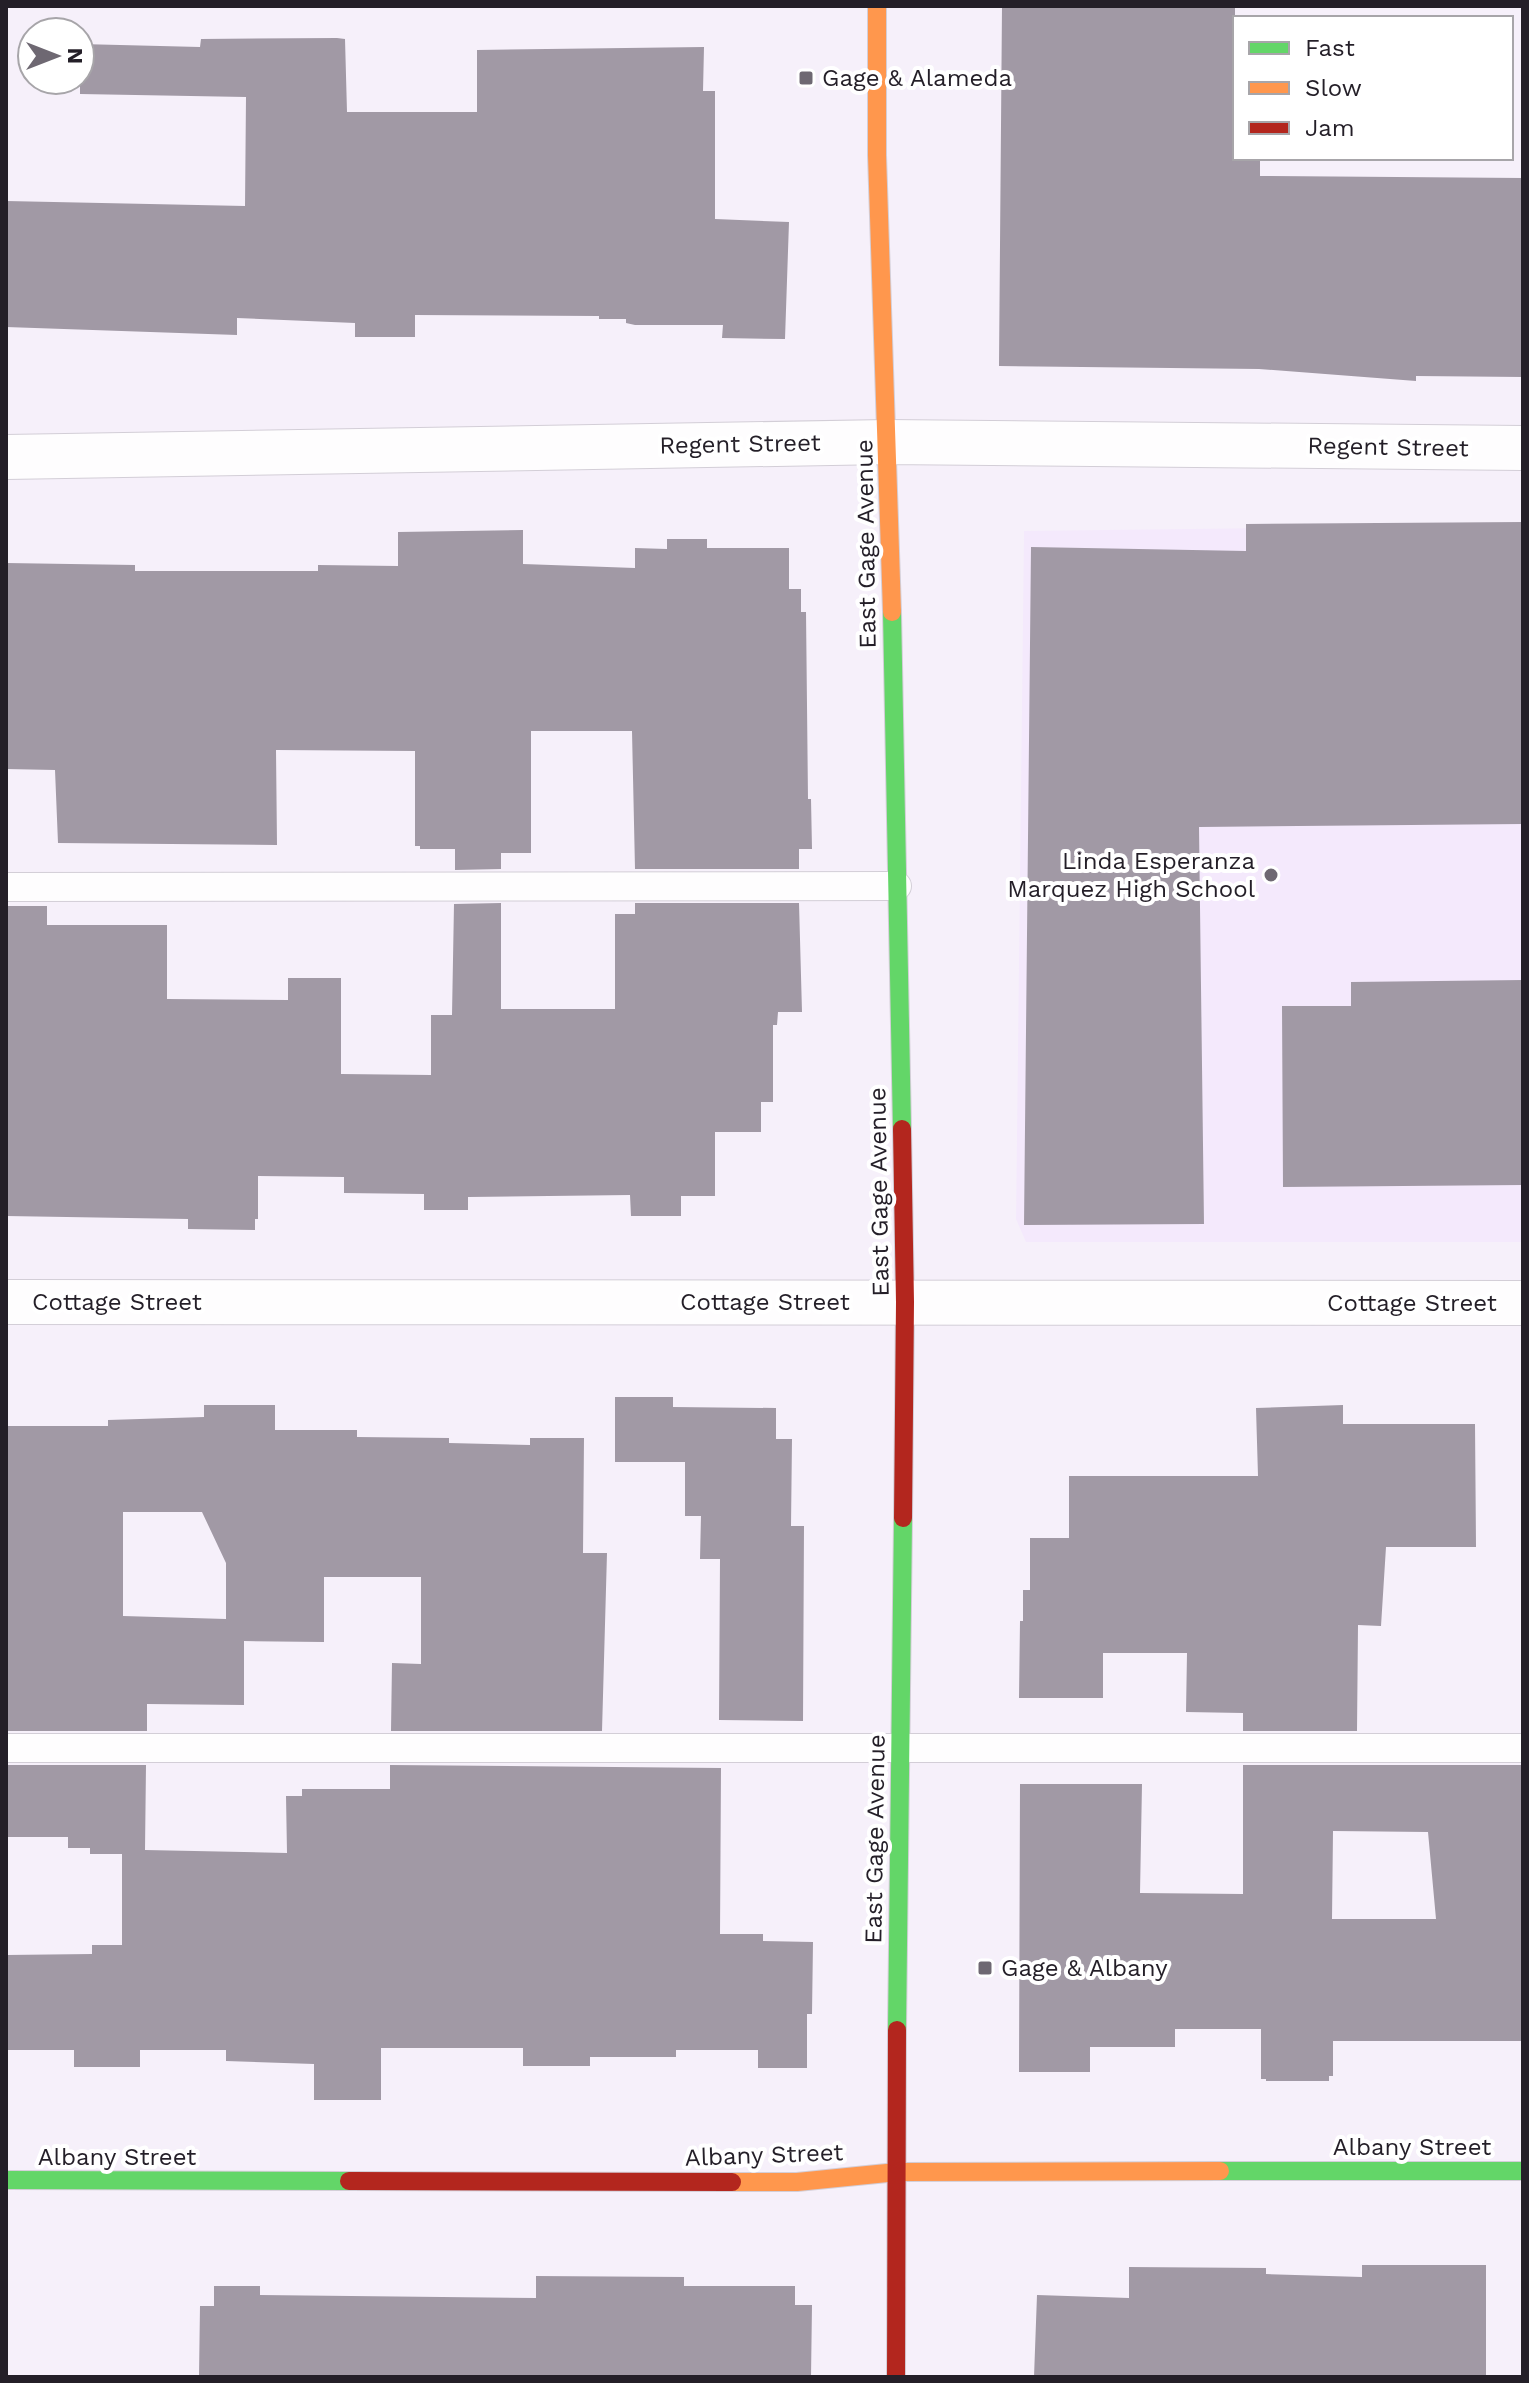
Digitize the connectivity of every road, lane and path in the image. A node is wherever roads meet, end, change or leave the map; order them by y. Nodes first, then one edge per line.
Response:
1 (877, 6) edge
2 (887, 442) junction
3 (1523, 448) edge
4 (6, 457) edge
5 (897, 886) junction
6 (6, 887) edge
7 (6, 1302) edge
8 (905, 1302) junction
9 (1523, 1303) edge
10 (6, 1748) edge
11 (901, 1748) junction
12 (1523, 1748) edge
13 (1523, 2171) edge
14 (897, 2172) junction
15 (6, 2180) edge
16 (896, 2377) edge

1 - 2 main road, East Gage Avenue
2 - 3 street, Regent Street
2 - 4 street, Regent Street
2 - 5 main road, East Gage Avenue
5 - 6 lane
5 - 8 main road, East Gage Avenue
7 - 8 street, Cottage Street
8 - 9 street, Cottage Street
8 - 11 main road, East Gage Avenue
10 - 11 lane
11 - 12 lane
11 - 14 main road, East Gage Avenue
13 - 14 main road, Albany Street
14 - 15 main road, Albany Street
14 - 16 main road, East Gage Avenue

